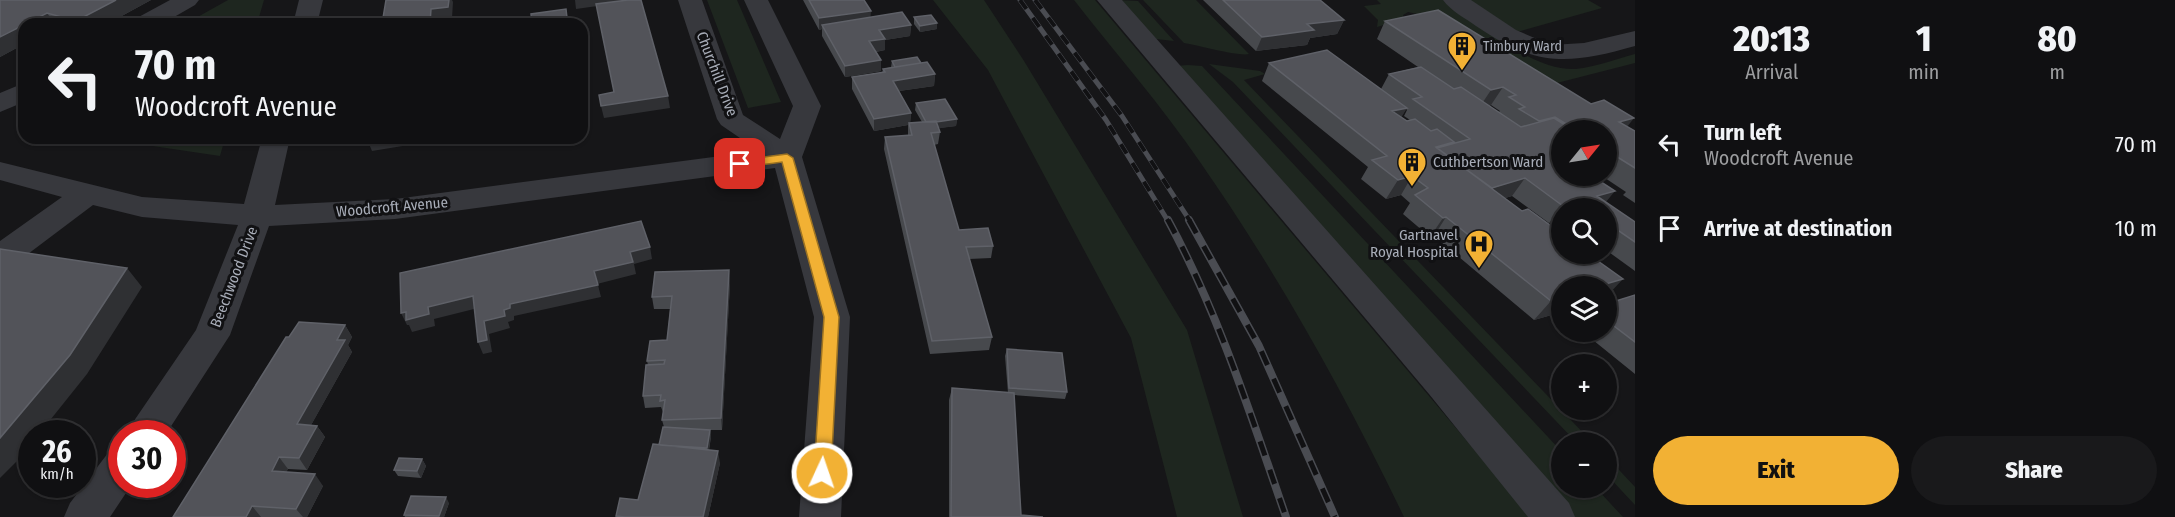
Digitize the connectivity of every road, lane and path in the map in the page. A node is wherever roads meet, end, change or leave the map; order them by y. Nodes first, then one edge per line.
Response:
1 (188, 0) edge
2 (311, 0) edge
3 (690, 0) edge
4 (756, 0) edge
5 (1109, 0) edge
6 (1455, 0) edge
7 (155, 18) edge
8 (306, 18) edge
9 (1635, 38) edge
10 (18, 94) edge
11 (0, 104) edge
12 (275, 144) edge
13 (787, 158) junction
14 (0, 171) edge
15 (85, 195) junction
16 (257, 216) junction
17 (0, 258) edge
18 (154, 420) edge
19 (108, 485) edge
20 (85, 517) edge
21 (820, 517) edge
22 (1554, 517) edge

1 - 7 street
2 - 8 street
3 - 13 street, Churchill Drive
4 - 13 street
5 - 22 street
6 - 9 street
10 - 11 street
12 - 16 street, Beechwood Drive
13 - 16 street, Woodcroft Avenue
13 - 21 street
14 - 15 street, Woodcroft Avenue
15 - 16 street, Woodcroft Avenue
15 - 17 street
16 - 18 street, Beechwood Drive
19 - 20 street

